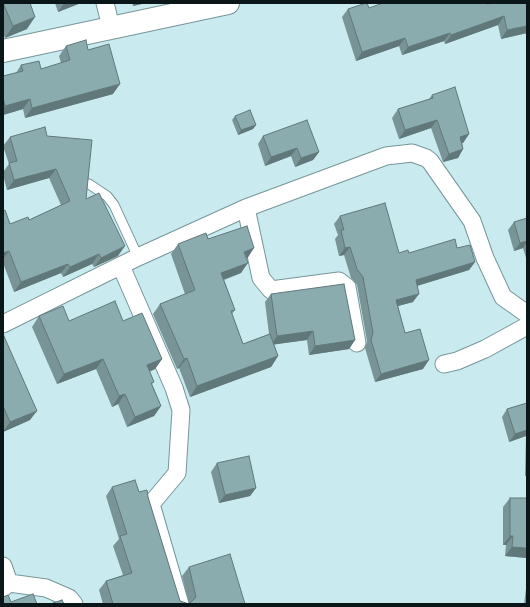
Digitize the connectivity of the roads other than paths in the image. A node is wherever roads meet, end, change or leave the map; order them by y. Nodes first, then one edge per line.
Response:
1 (105, 3) edge
2 (228, 3) edge
3 (111, 27) junction
4 (3, 51) edge
5 (89, 184) edge
6 (246, 208) junction
7 (138, 257) junction
8 (121, 266) junction
9 (527, 314) edge
10 (3, 324) edge
11 (527, 326) edge
12 (357, 344) dead end
13 (444, 364) dead end
14 (3, 566) edge
15 (6, 585) edge
16 (74, 604) edge
17 (180, 604) edge

1 - 3 street
2 - 3 street
3 - 4 street
5 - 7 lane
6 - 7 street
6 - 9 street
6 - 12 street
7 - 8 street
8 - 10 street
8 - 17 street
11 - 13 street
14 - 15 street
15 - 16 street

